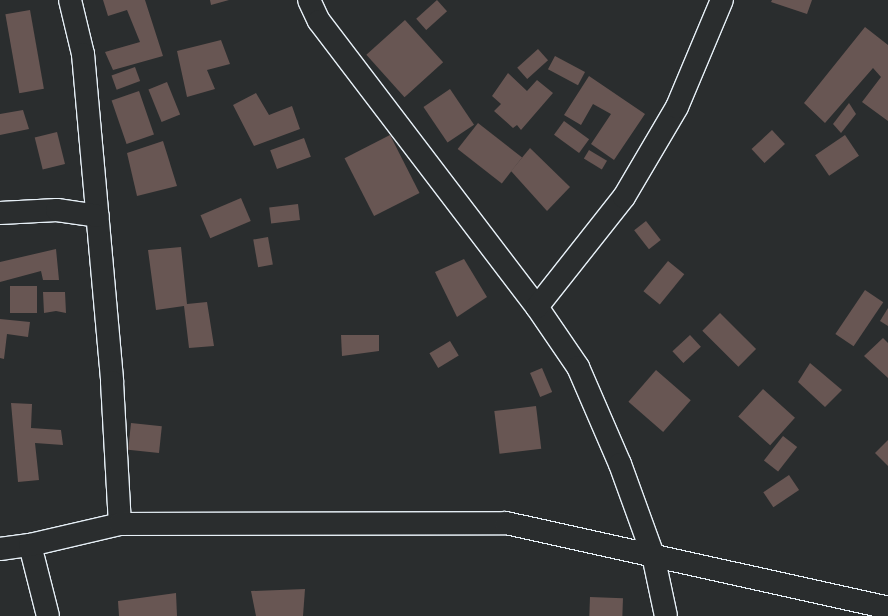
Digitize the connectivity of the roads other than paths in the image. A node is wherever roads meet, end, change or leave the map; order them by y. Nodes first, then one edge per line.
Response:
1 (70, 0) edge
2 (309, 0) edge
3 (722, 0) edge
4 (1, 212) edge
5 (98, 216) junction
6 (537, 307) junction
7 (120, 524) junction
8 (30, 545) junction
9 (0, 549) edge
10 (653, 554) junction
11 (888, 608) edge
12 (48, 616) edge
13 (666, 616) edge

1 - 5 street
2 - 6 street
3 - 6 street
4 - 5 street
5 - 7 street
6 - 10 street
7 - 8 street
7 - 10 street
8 - 9 street
8 - 12 street
10 - 11 street
10 - 13 street

